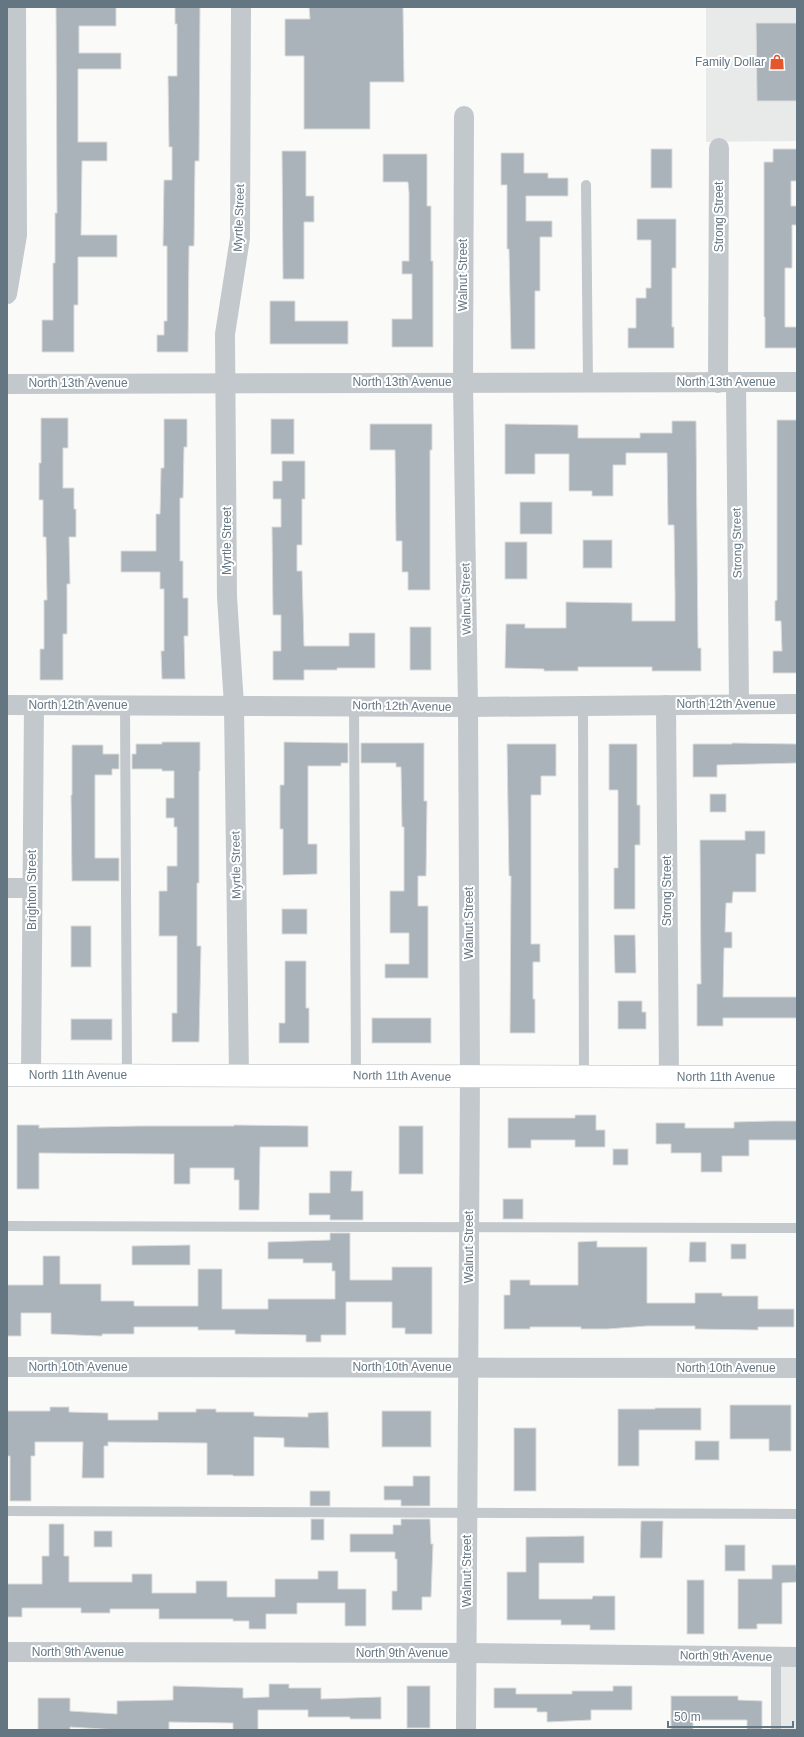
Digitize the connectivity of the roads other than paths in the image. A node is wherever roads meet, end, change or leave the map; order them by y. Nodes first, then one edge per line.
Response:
1 (16, 7) edge
2 (240, 7) edge
3 (464, 116) dead end
4 (719, 148) dead end
5 (586, 185) dead end
6 (12, 188) edge
7 (7, 294) edge
8 (226, 382) junction
9 (463, 382) junction
10 (588, 382) junction
11 (727, 382) junction
12 (797, 382) edge
13 (7, 384) edge
14 (739, 704) junction
15 (797, 704) edge
16 (7, 705) edge
17 (34, 705) junction
18 (125, 705) junction
19 (234, 705) junction
20 (354, 705) junction
21 (583, 705) junction
22 (666, 705) junction
23 (468, 707) junction
24 (7, 888) edge
25 (32, 888) junction
26 (7, 1075) edge
27 (31, 1075) junction
28 (127, 1075) junction
29 (356, 1075) junction
30 (239, 1076) junction
31 (470, 1077) junction
32 (584, 1077) junction
33 (669, 1077) junction
34 (797, 1077) edge
35 (7, 1226) edge
36 (469, 1226) junction
37 (797, 1228) edge
38 (7, 1367) edge
39 (468, 1367) junction
40 (797, 1368) edge
41 (7, 1511) edge
42 (467, 1514) junction
43 (797, 1514) edge
44 (7, 1652) edge
45 (466, 1653) junction
46 (776, 1657) junction
47 (797, 1657) edge
48 (466, 1730) edge
49 (776, 1730) edge

1 - 6 street
2 - 8 street, Myrtle Street
3 - 9 street, Walnut Street
4 - 11 street, Strong Street
5 - 10 lane
6 - 7 street
8 - 9 street, North 13th Avenue
8 - 13 street, North 13th Avenue
8 - 19 street, Myrtle Street
9 - 10 street, North 13th Avenue
9 - 23 street, Walnut Street
10 - 11 street, North 13th Avenue
11 - 12 street, North 13th Avenue
11 - 14 street, Strong Street
14 - 15 street, North 12th Avenue
14 - 22 street, North 12th Avenue
16 - 17 street, North 12th Avenue
17 - 18 street, North 12th Avenue
17 - 25 street, Brighton Street
18 - 19 street, North 12th Avenue
18 - 28 lane
19 - 20 street, North 12th Avenue
19 - 30 street, Myrtle Street
20 - 23 street, North 12th Avenue
20 - 29 lane
21 - 22 street, North 12th Avenue
21 - 23 street, North 12th Avenue
21 - 32 lane
22 - 33 street, Strong Street
23 - 31 street, Walnut Street
24 - 25 street
25 - 27 street, Brighton Street
26 - 27 street, North 11th Avenue
27 - 28 street, North 11th Avenue
28 - 30 street, North 11th Avenue
29 - 30 street, North 11th Avenue
29 - 31 street, North 11th Avenue
31 - 32 street, North 11th Avenue
31 - 36 street, Walnut Street
32 - 33 street, North 11th Avenue
33 - 34 street, North 11th Avenue
35 - 36 lane
36 - 37 lane
36 - 39 street, Walnut Street
38 - 39 street, North 10th Avenue
39 - 40 street, North 10th Avenue
39 - 42 street, Walnut Street
41 - 42 lane
42 - 43 lane
42 - 45 street, Walnut Street
44 - 45 street, North 9th Avenue
45 - 46 street, North 9th Avenue
45 - 48 street, Walnut Street
46 - 47 street, North 9th Avenue
46 - 49 lane

